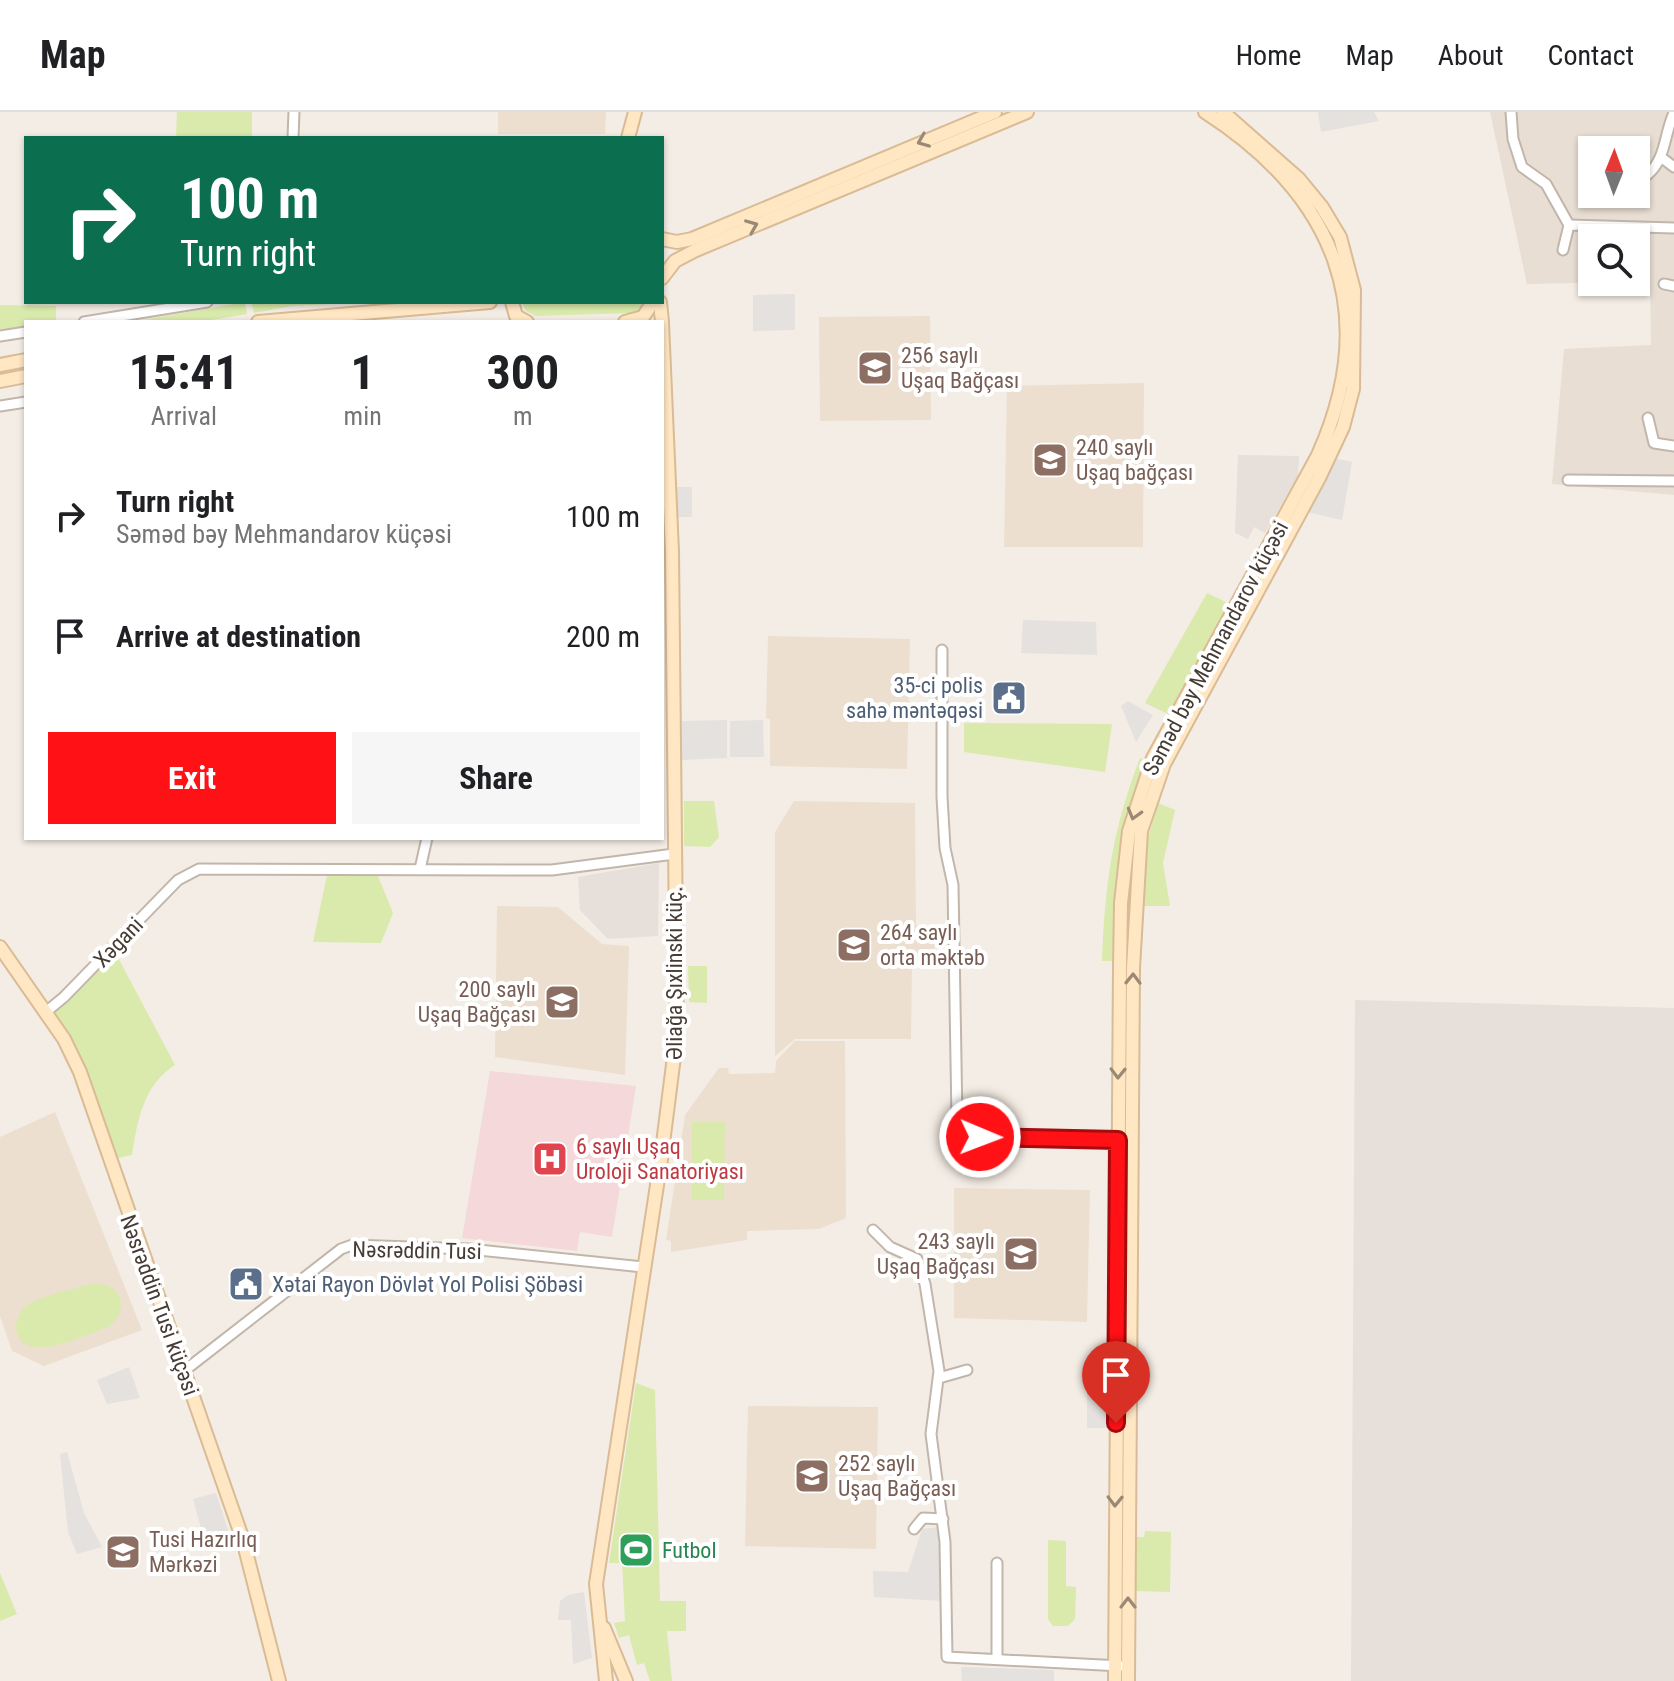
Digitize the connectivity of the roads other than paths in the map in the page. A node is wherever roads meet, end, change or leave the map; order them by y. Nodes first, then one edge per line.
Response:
1 (294, 112) edge
2 (995, 112) edge
3 (1027, 112) edge
4 (1205, 112) edge
5 (1223, 112) edge
6 (1511, 112) edge
7 (1673, 115) edge
8 (293, 136) edge
9 (629, 136) edge
10 (638, 136) edge
11 (1662, 158) junction
12 (1674, 167) edge
13 (1280, 169) junction
14 (1650, 172) edge
15 (1569, 225) junction
16 (1674, 228) edge
17 (664, 239) edge
18 (1563, 250) dead end
19 (664, 275) edge
20 (196, 304) edge
21 (467, 304) edge
22 (513, 304) edge
23 (652, 304) edge
24 (110, 320) edge
25 (281, 320) edge
26 (523, 320) edge
27 (632, 320) edge
28 (24, 332) edge
29 (0, 336) edge
30 (664, 350) edge
31 (24, 360) edge
32 (0, 365) edge
33 (24, 376) edge
34 (0, 381) edge
35 (24, 402) edge
36 (0, 406) edge
37 (1648, 418) dead end
38 (1674, 446) edge
39 (1568, 480) dead end
40 (1674, 481) edge
41 (942, 650) dead end
42 (427, 840) edge
43 (674, 854) junction
44 (420, 869) junction
45 (0, 947) edge
46 (47, 1011) junction
47 (1118, 1140) junction
48 (873, 1230) dead end
49 (643, 1267) junction
50 (967, 1370) dead end
51 (184, 1371) junction
52 (939, 1378) junction
53 (943, 1519) junction
54 (914, 1529) dead end
55 (997, 1563) dead end
56 (600, 1618) junction
57 (997, 1659) junction
58 (1121, 1666) junction
59 (279, 1681) edge
60 (606, 1681) edge
61 (626, 1681) edge
62 (1115, 1681) edge
63 (1128, 1681) edge

1 - 8 street
2 -> 17 main road
19 -> 3 main road
4 - 13 main road, Səməd bəy Mehmandarov küçəsi
5 - 13 main road, Səməd bəy Mehmandarov küçəsi
6 - 15 street
7 - 11 street
9 - 10 main road
11 - 12 street
11 - 14 street
13 -> 47 main road, Səməd bəy Mehmandarov küçəsi
58 -> 13 main road, Səməd bəy Mehmandarov küçəsi
15 - 16 street
15 - 18 street
20 - 24 street
21 - 25 main road
22 - 26 main road
23 - 27 main road
28 - 29 street
30 - 43 main road, Əliağa Şıxlinski küç.
31 - 32 main road
33 - 34 main road
35 - 36 street
37 - 38 street
39 - 40 street
41 - 47 street
42 - 44 street
43 - 44 street
43 - 49 main road, Əliağa Şıxlinski küç.
44 - 46 street, Xəgani
45 - 46 main road, Nəsrəddin Tusi küçəsi
46 - 51 main road, Nəsrəddin Tusi küçəsi
47 -> 58 main road, Səməd bəy Mehmandarov küçəsi
48 - 52 street
49 - 51 street, Nəsrəddin Tusi
49 - 56 main road, Əliağa Şıxlinski küç.
50 - 52 street
51 - 59 main road, Nəsrəddin Tusi küçəsi
52 - 53 street
53 - 54 street
53 - 57 street
55 - 57 street
56 - 60 main road, Əliağa Şıxlinski küç.
56 - 61 main road
57 - 58 street
58 - 62 main road, Səməd bəy Mehmandarov küçəsi
58 - 63 main road, Səməd bəy Mehmandarov küçəsi

